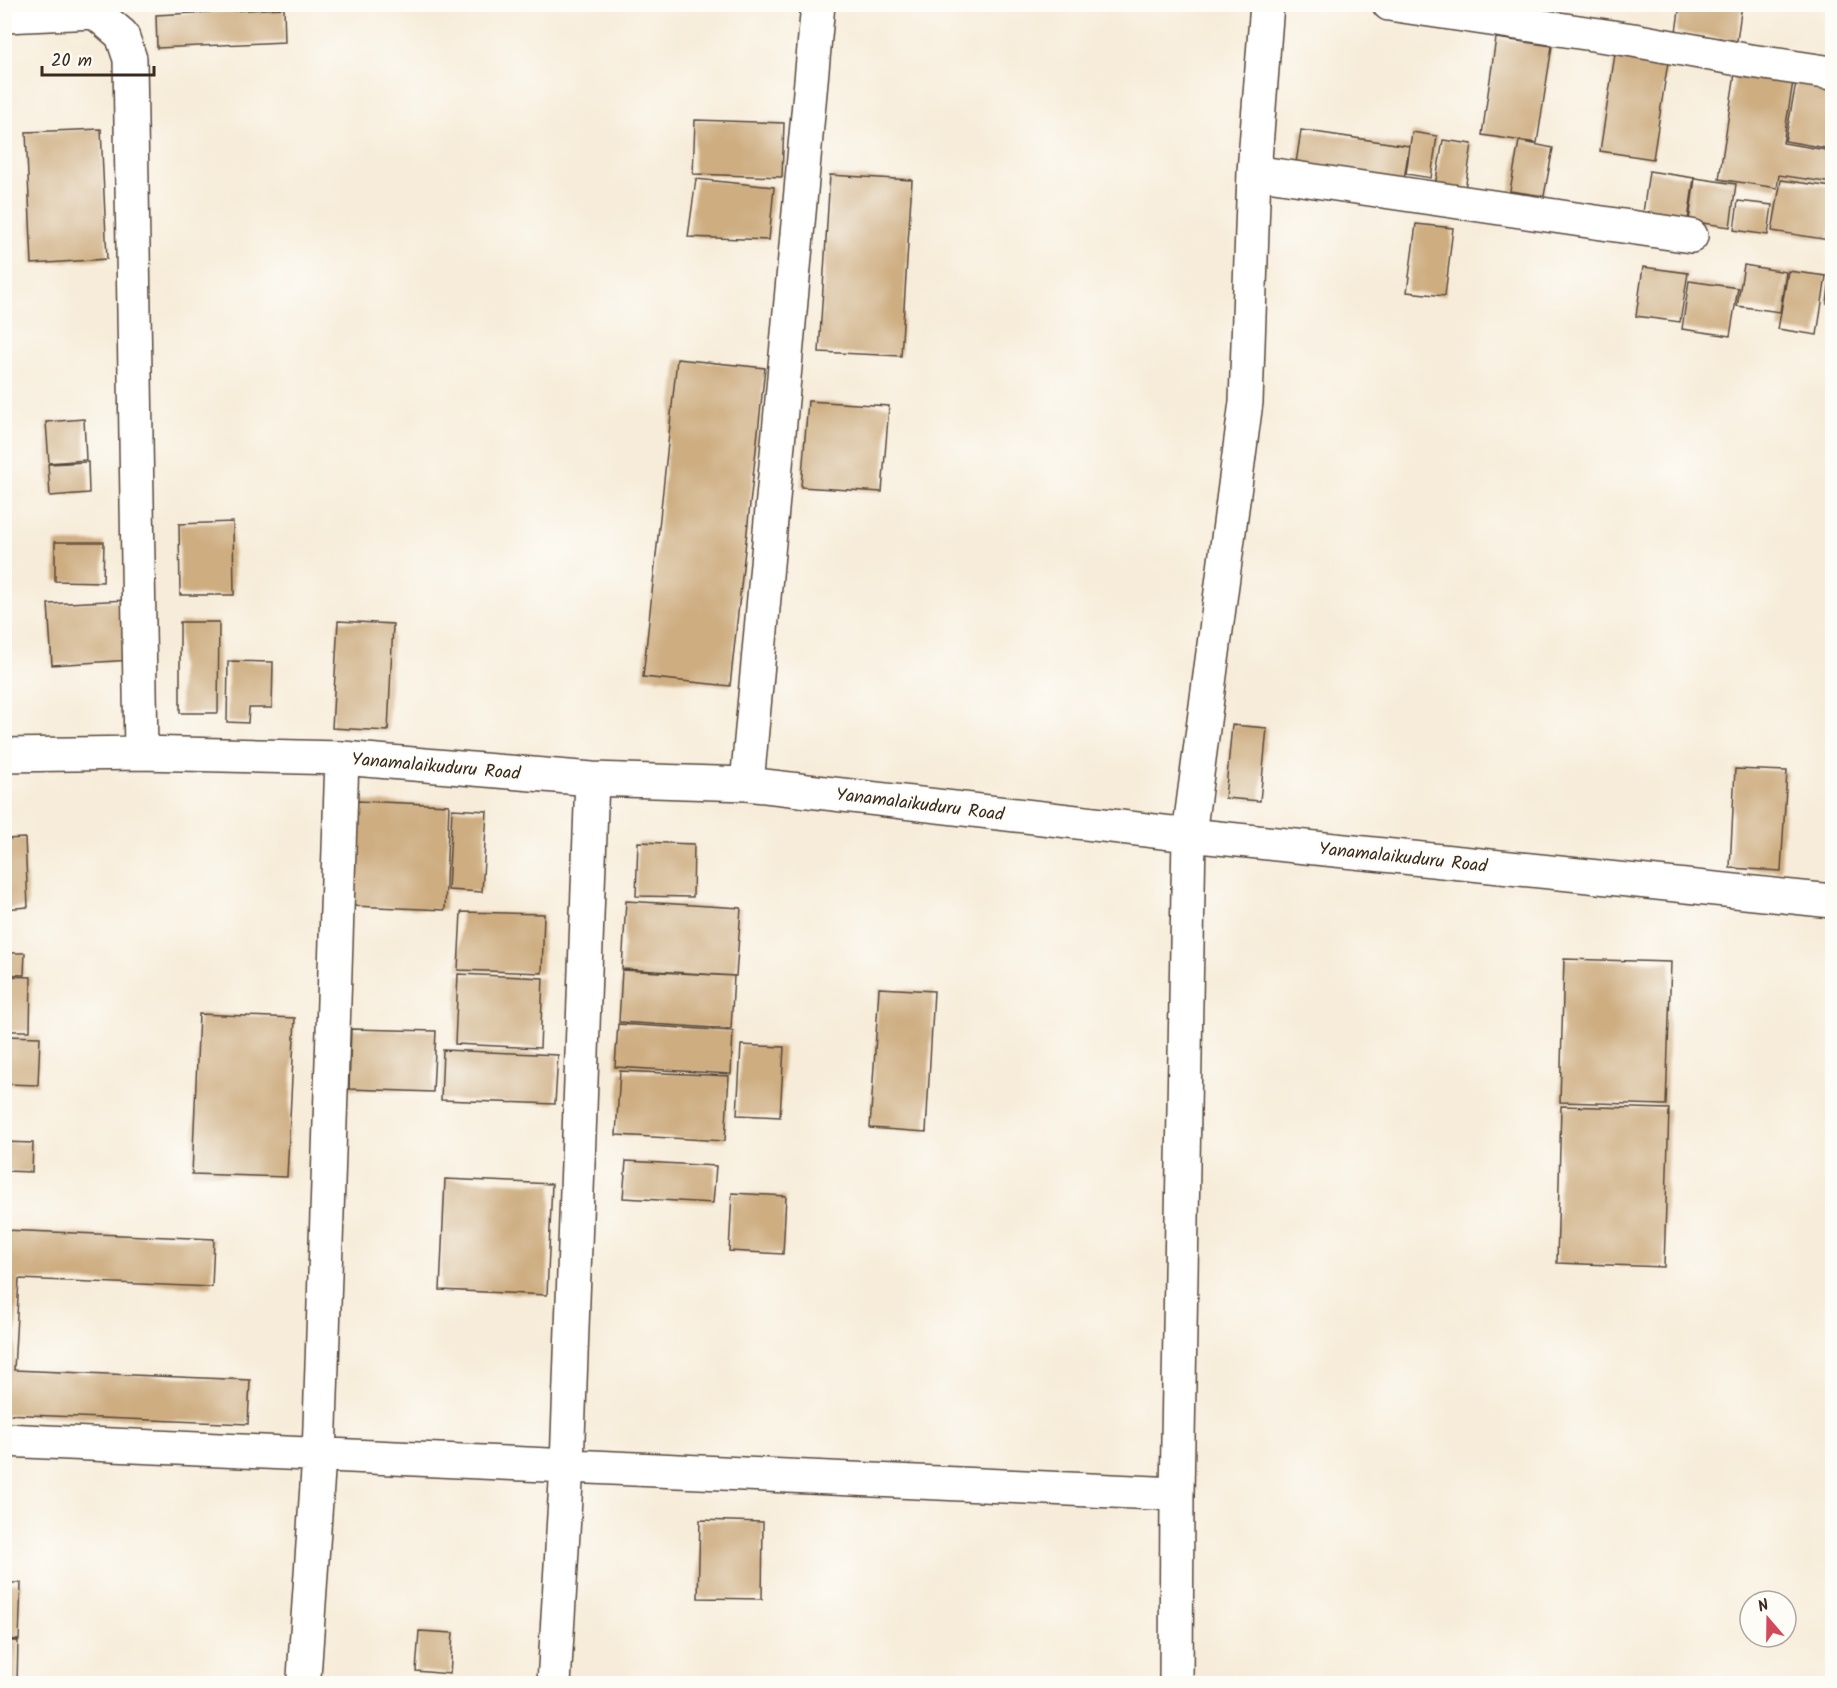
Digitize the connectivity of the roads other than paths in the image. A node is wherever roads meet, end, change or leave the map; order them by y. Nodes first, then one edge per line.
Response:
1 (818, 4) edge
2 (1267, 4) edge
3 (1389, 4) edge
4 (4, 16) edge
5 (1833, 73) edge
6 (1254, 172) junction
7 (1691, 236) dead end
8 (141, 753) junction
9 (4, 755) edge
10 (342, 758) junction
11 (592, 779) junction
12 (747, 784) junction
13 (1189, 835) junction
14 (1833, 901) edge
15 (4, 1440) edge
16 (319, 1456) junction
17 (567, 1465) junction
18 (1178, 1494) junction
19 (304, 1677) dead end
20 (554, 1683) edge
21 (1176, 1683) edge

1 - 12 street
2 - 6 street
3 - 5 street
4 - 8 street
6 - 7 street
6 - 13 street
8 - 9 street, Yanamalaikuduru Road
8 - 10 street, Yanamalaikuduru Road
10 - 11 street, Yanamalaikuduru Road
10 - 16 street
11 - 12 street, Yanamalaikuduru Road
11 - 17 street
12 - 13 street, Yanamalaikuduru Road
13 - 14 street, Yanamalaikuduru Road
13 - 18 street
15 - 16 street
16 - 17 street
16 - 19 street
17 - 18 street
17 - 20 street
18 - 21 street

